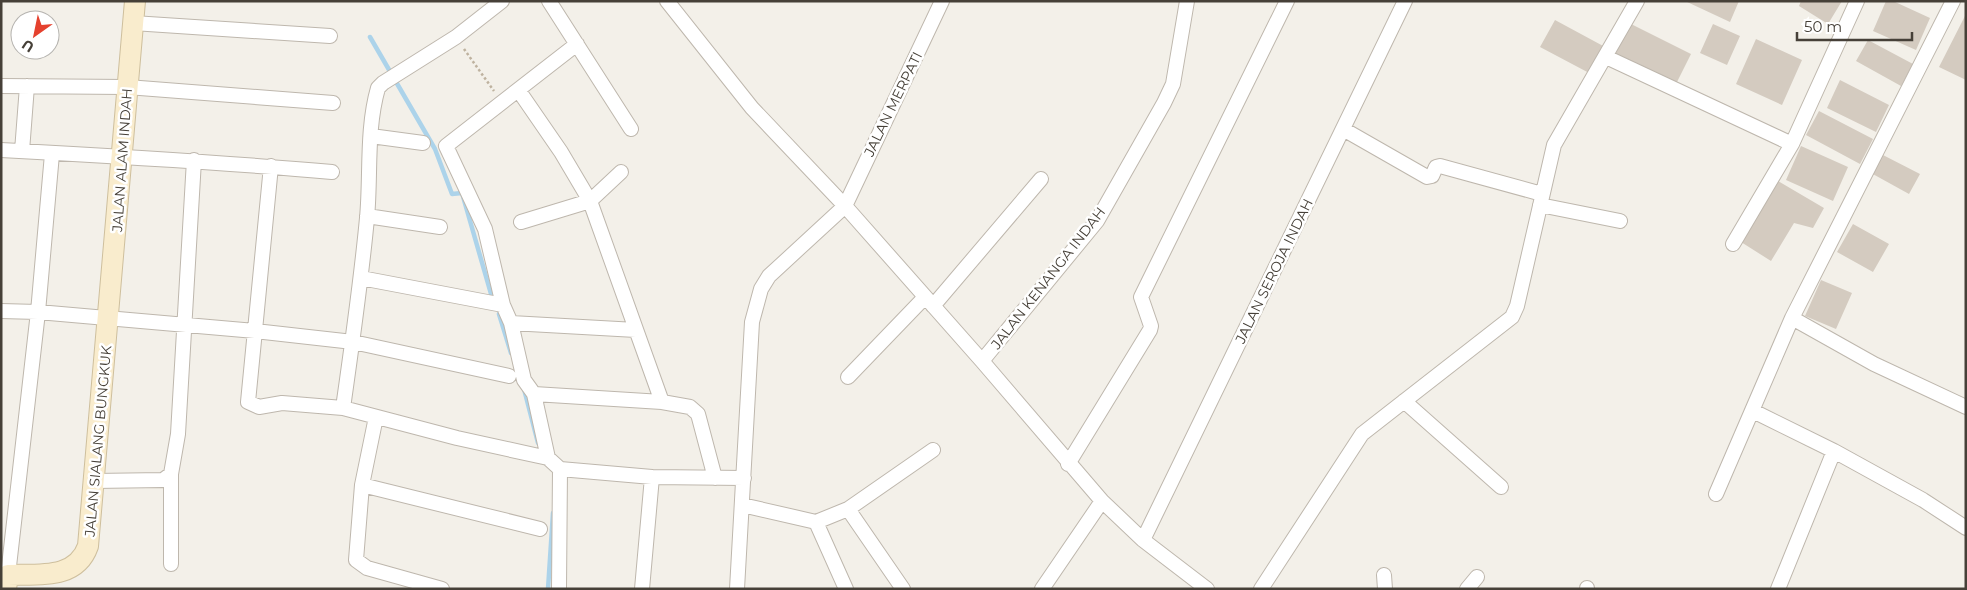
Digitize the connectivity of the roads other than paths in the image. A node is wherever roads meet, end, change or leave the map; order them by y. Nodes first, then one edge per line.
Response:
1 (135, 1) edge
2 (502, 1) edge
3 (549, 1) edge
4 (667, 1) edge
5 (942, 1) edge
6 (1187, 1) edge
7 (1287, 1) edge
8 (1405, 1) edge
9 (1637, 1) edge
10 (1857, 1) edge
11 (1952, 1) edge
12 (133, 23) junction
13 (330, 36) dead end
14 (577, 44) junction
15 (1606, 57) junction
16 (1, 86) edge
17 (27, 86) junction
18 (127, 87) junction
19 (519, 91) junction
20 (333, 103) dead end
21 (631, 129) dead end
22 (1343, 129) junction
23 (371, 136) junction
24 (423, 143) dead end
25 (1792, 144) junction
26 (1, 150) edge
27 (22, 151) junction
28 (52, 154) junction
29 (123, 155) junction
30 (194, 160) junction
31 (271, 166) junction
32 (332, 172) dead end
33 (622, 172) dead end
34 (1041, 179) dead end
35 (1541, 199) junction
36 (590, 201) junction
37 (845, 206) junction
38 (367, 216) junction
39 (1620, 221) dead end
40 (521, 222) dead end
41 (440, 227) dead end
42 (1733, 244) dead end
43 (361, 278) junction
44 (929, 302) junction
45 (503, 305) junction
46 (1, 311) edge
47 (38, 312) junction
48 (109, 318) junction
49 (1792, 318) junction
50 (511, 323) junction
51 (183, 325) junction
52 (636, 330) junction
53 (255, 331) junction
54 (353, 342) junction
55 (982, 361) junction
56 (509, 376) dead end
57 (848, 377) dead end
58 (534, 394) junction
59 (1404, 401) junction
60 (662, 402) junction
61 (1966, 407) edge
62 (343, 408) junction
63 (1753, 410) junction
64 (376, 416) junction
65 (933, 450) dead end
66 (1834, 452) junction
67 (548, 458) junction
68 (1068, 464) junction
69 (560, 469) junction
70 (171, 474) junction
71 (652, 477) junction
72 (714, 478) junction
73 (744, 478) junction
74 (94, 481) junction
75 (362, 485) junction
76 (1501, 487) dead end
77 (1716, 494) dead end
78 (1102, 501) junction
79 (742, 505) junction
80 (848, 509) junction
81 (816, 522) junction
82 (1966, 528) edge
83 (540, 529) dead end
84 (1143, 540) junction
85 (171, 564) dead end
86 (1477, 577) dead end
87 (7, 582) edge
88 (1200, 587) edge
89 (442, 589) edge
90 (559, 589) edge
91 (642, 589) edge
92 (737, 589) edge
93 (846, 589) edge
94 (903, 589) edge
95 (1042, 589) edge
96 (1261, 589) edge
97 (1467, 589) edge
98 (1778, 589) edge

1 - 12 street, JALAN ALAM INDAH
2 - 23 street
3 - 14 street
4 - 37 street
5 - 37 street, JALAN MERPATI
6 - 55 street, JALAN KENANGA INDAH
7 - 68 street
8 - 22 street, JALAN SEROJA INDAH
9 - 15 street
10 - 25 street
11 - 49 street
12 - 13 street
12 - 18 street, JALAN ALAM INDAH
14 - 19 street
14 - 21 street
15 - 25 street
15 - 35 street
16 - 17 street
17 - 18 street
17 - 27 street
18 - 20 street
18 - 29 street, JALAN ALAM INDAH
19 - 36 street
19 - 45 street
22 - 35 street
22 - 84 street, JALAN SEROJA INDAH
23 - 24 street
23 - 38 street
25 - 42 street
26 - 27 street
27 - 28 street
28 - 29 street
28 - 47 street
29 - 30 street
29 - 48 street, JALAN ALAM INDAH
30 - 31 street
30 - 51 street
31 - 32 street
31 - 53 street
33 - 36 street
34 - 44 street
35 - 39 street
35 - 59 street
36 - 40 street
36 - 52 street
37 - 44 street
37 - 73 street
38 - 41 street
38 - 43 street
43 - 45 street
43 - 54 street
44 - 55 street
44 - 57 street
45 - 50 street
46 - 47 street
47 - 48 street
47 - 87 street
48 - 51 street
48 - 74 street, JALAN SIALANG BUNGKUK
49 - 61 street
49 - 63 street
50 - 52 street
50 - 58 street
51 - 53 street
51 - 70 street
52 - 60 street
53 - 54 street
53 - 62 street
54 - 56 street
54 - 62 street
55 - 68 street
58 - 60 street
58 - 67 street
59 - 76 street
59 - 96 street
60 - 72 street
62 - 64 street
63 - 66 street
63 - 77 street
64 - 67 street
64 - 75 street
65 - 80 street
66 - 82 street
66 - 98 street
67 - 69 street
68 - 78 street
69 - 71 street
69 - 90 street
70 - 74 street
70 - 85 street
71 - 72 street
71 - 91 street
72 - 73 street
73 - 79 street
74 - 87 street, JALAN SIALANG BUNGKUK
75 - 83 street
75 - 89 street
78 - 84 street
78 - 95 street
79 - 81 street
79 - 92 street
80 - 81 street
80 - 94 street
81 - 93 street
84 - 88 street
86 - 97 street

